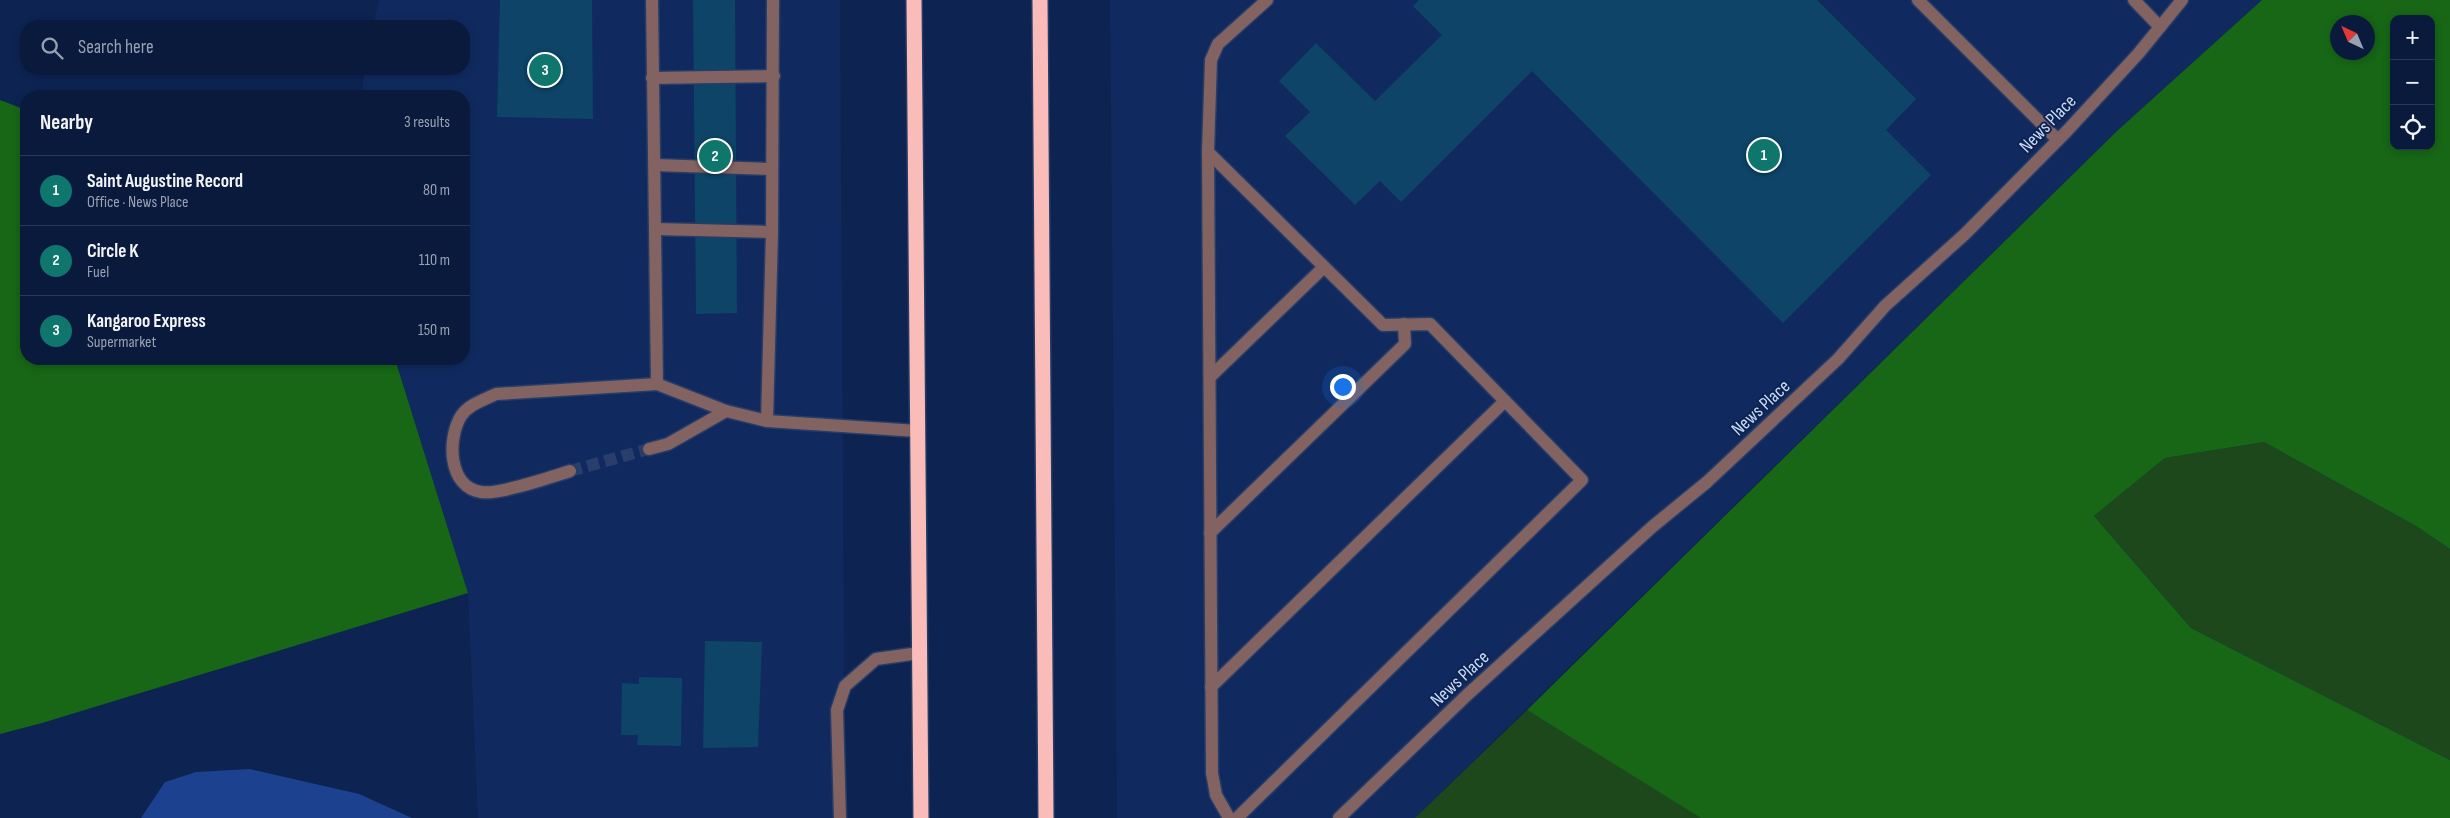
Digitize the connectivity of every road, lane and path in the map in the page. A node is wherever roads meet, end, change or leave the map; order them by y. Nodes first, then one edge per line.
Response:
1 (652, 0) edge
2 (773, 0) edge
3 (914, 0) edge
4 (1040, 0) edge
5 (1266, 0) edge
6 (1918, 0) edge
7 (2134, 0) edge
8 (2182, 0) edge
9 (2160, 27) junction
10 (774, 76) junction
11 (652, 78) junction
12 (2058, 140) junction
13 (1208, 152) junction
14 (656, 165) junction
15 (772, 169) junction
16 (656, 228) junction
17 (772, 232) junction
18 (1324, 267) junction
19 (1404, 324) junction
20 (1210, 377) junction
21 (657, 384) junction
22 (1505, 401) junction
23 (726, 410) junction
24 (767, 421) junction
25 (917, 431) junction
26 (649, 449) tunnel mouth
27 (570, 471) tunnel mouth
28 (1210, 533) junction
29 (919, 653) junction
30 (1211, 687) junction
31 (840, 818) edge
32 (921, 818) edge
33 (1046, 818) edge
34 (1229, 818) edge
35 (1237, 818) edge
36 (1339, 818) edge

1 - 11 street
2 - 10 street
3 - 25 highway
4 - 33 highway
5 - 13 street
6 - 12 street
7 - 9 street
8 - 9 street, News Place
9 - 12 street, News Place
10 - 11 street
10 - 15 street
11 - 14 street
12 - 36 street, News Place
13 - 18 street
13 - 20 street
14 - 15 street
14 - 16 street
15 - 17 street
16 - 17 street
16 - 21 street
17 - 24 street
18 - 19 street
18 - 20 street
19 - 22 street
19 - 28 street
20 - 28 street
21 - 23 street
21 - 27 street
22 - 30 street
22 - 35 street
23 - 24 street
23 - 26 street
24 - 25 street
25 - 29 highway
28 - 30 street
29 - 31 street
29 - 32 highway
30 - 34 street

